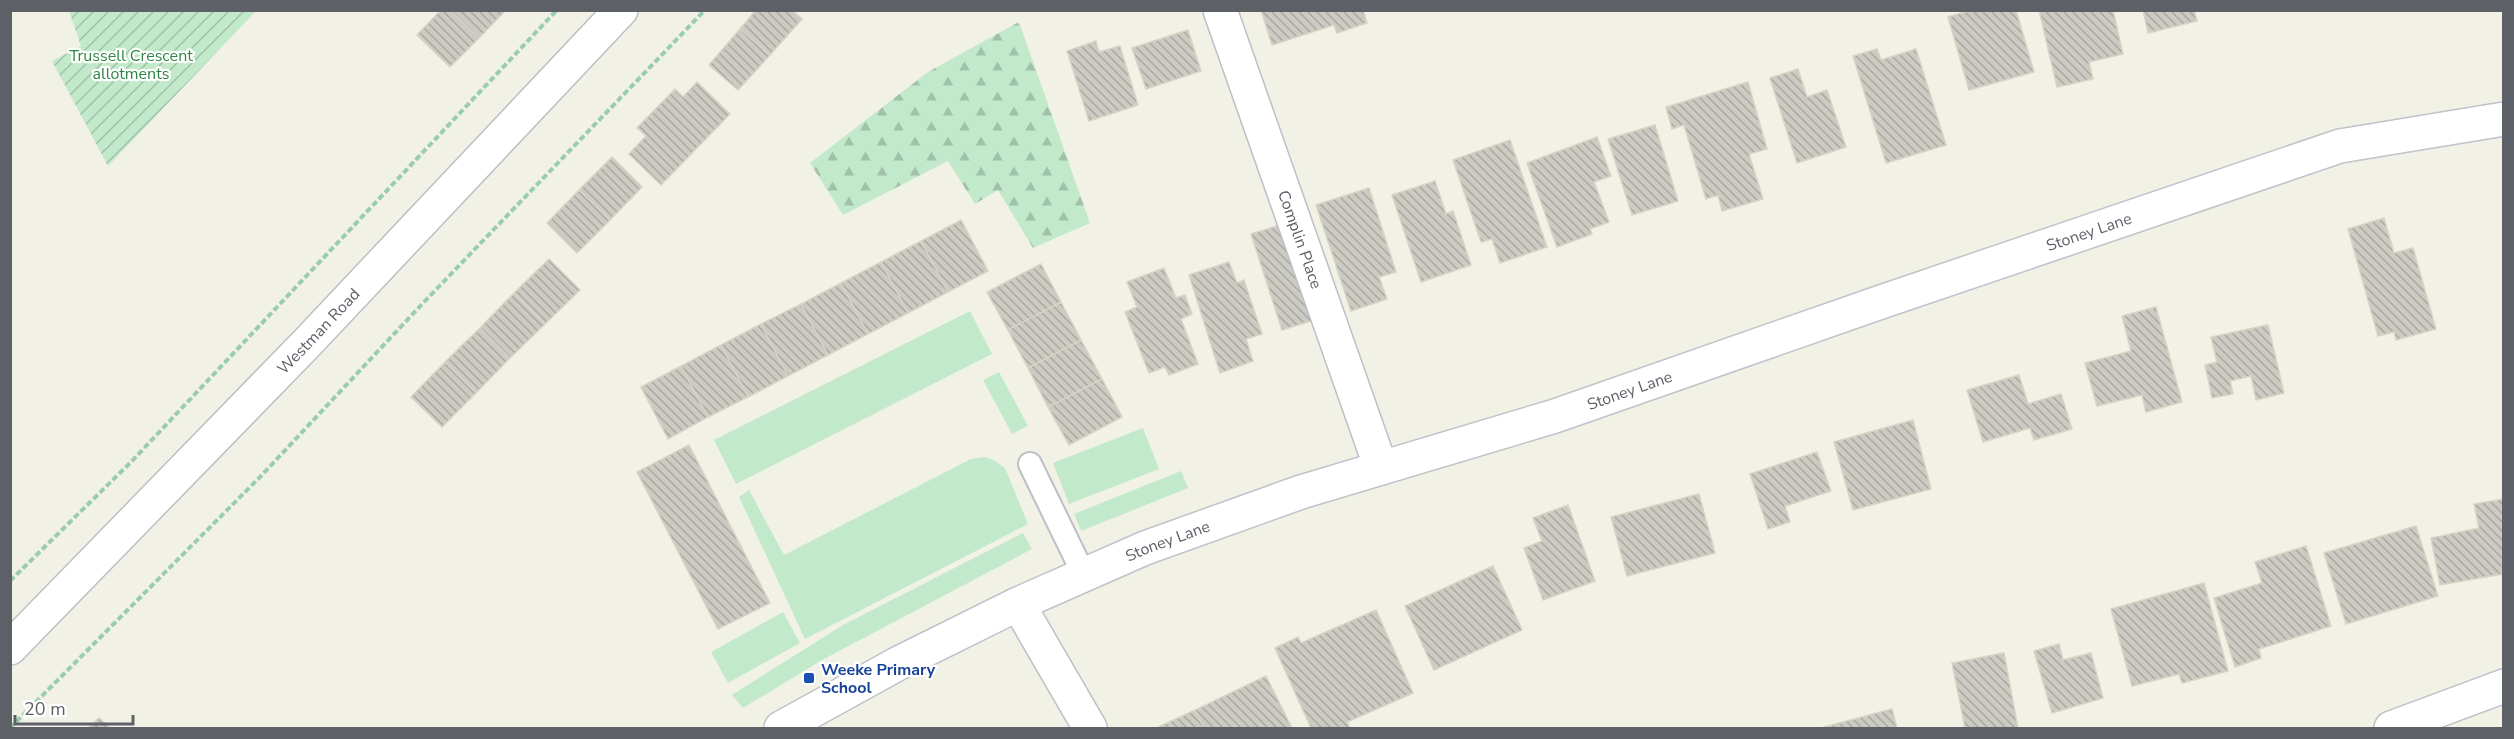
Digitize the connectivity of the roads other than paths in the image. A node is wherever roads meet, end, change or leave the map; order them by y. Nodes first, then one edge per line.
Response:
1 (621, 10) edge
2 (1220, 10) edge
3 (2504, 119) edge
4 (1030, 464) dead end
5 (1381, 468) junction
6 (1084, 574) junction
7 (1018, 604) junction
8 (10, 648) edge
9 (2504, 686) edge
10 (781, 729) edge
11 (1090, 729) edge
12 (2391, 729) edge

1 - 8 street, Westman Road
2 - 5 street, Complin Place
3 - 5 street, Stoney Lane
4 - 6 lane
5 - 6 street, Stoney Lane
6 - 7 street, Stoney Lane
7 - 10 street, Stoney Lane
7 - 11 street
9 - 12 street

